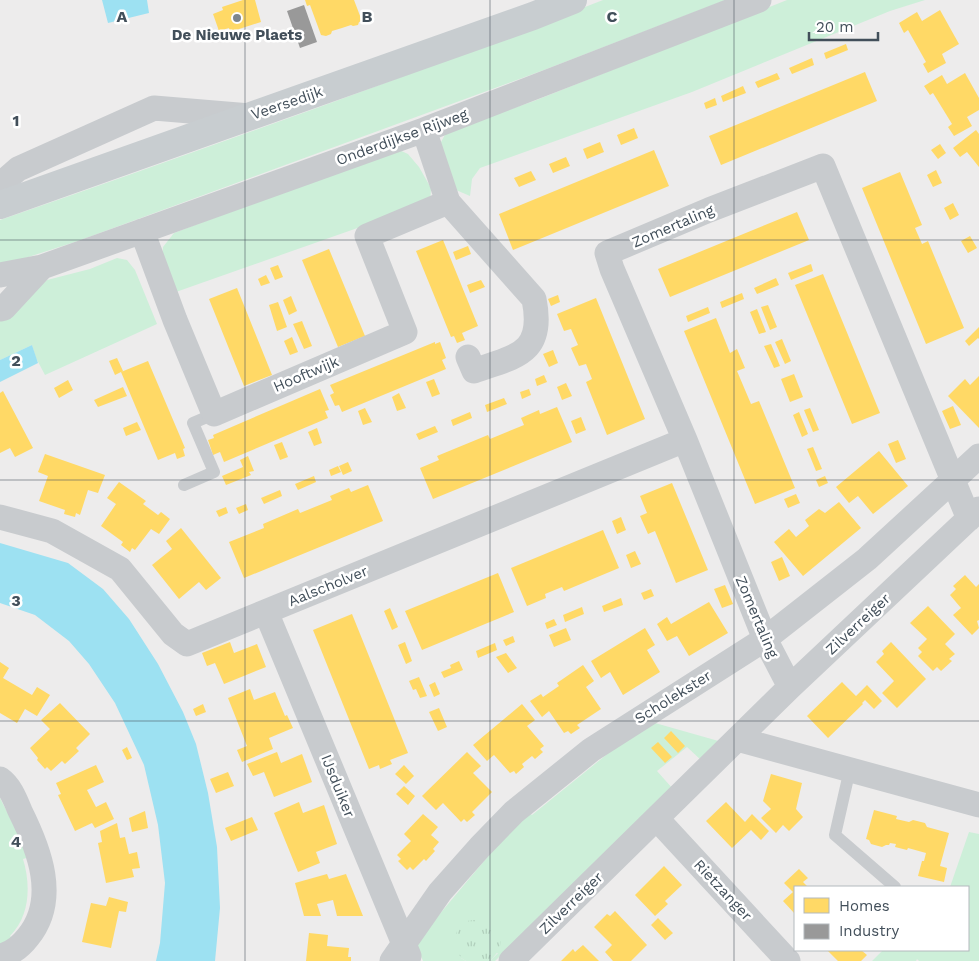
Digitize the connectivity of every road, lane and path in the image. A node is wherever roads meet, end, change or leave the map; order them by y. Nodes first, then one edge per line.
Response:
1 (573, 0) edge
2 (760, 0) edge
3 (250, 116) junction
4 (424, 130) junction
5 (0, 185) edge
6 (448, 202) junction
7 (0, 205) edge
8 (142, 231) junction
9 (42, 267) junction
10 (0, 275) edge
11 (0, 309) edge
12 (468, 357) dead end
13 (214, 414) junction
14 (685, 440) junction
15 (979, 456) edge
16 (952, 481) junction
17 (184, 485) dead end
18 (974, 514) edge
19 (0, 517) edge
20 (266, 612) junction
21 (765, 640) junction
22 (790, 687) junction
23 (737, 739) junction
24 (850, 770) junction
25 (0, 779) edge
26 (979, 804) edge
27 (657, 819) junction
28 (894, 886) edge
29 (402, 956) edge
30 (6, 957) edge
31 (511, 961) edge
32 (788, 961) edge

1 - 3 main road, Veersedijk
2 - 4 street, Onderdijkse Rijweg
3 - 5 street
3 - 7 main road, Veersedijk
4 - 6 street
4 - 8 street, Onderdijkse Rijweg
6 - 12 street
6 - 13 street, Hooftwijk
8 - 9 street, Onderdijkse Rijweg
8 - 13 street
9 - 10 street, Onderdijkse Rijweg
9 - 11 street, Onderdijkse Rijweg
13 - 17 lane
14 - 16 street, Zomertaling
14 - 20 street, Aalscholver
14 - 21 street, Zomertaling
15 - 16 street, Scholekster
16 - 18 street, Zomertaling
16 - 21 street, Scholekster
18 - 22 street, Zilverreiger
19 - 20 street, Aalscholver
20 - 29 street, IJsduiker
21 - 22 street, Zomertaling
21 - 29 street, Scholekster
22 - 23 street, Zilverreiger
23 - 24 street
23 - 27 street, Zilverreiger
24 - 26 street
24 - 28 lane
25 - 30 street
27 - 31 street, Zilverreiger
27 - 32 street, Rietzanger

